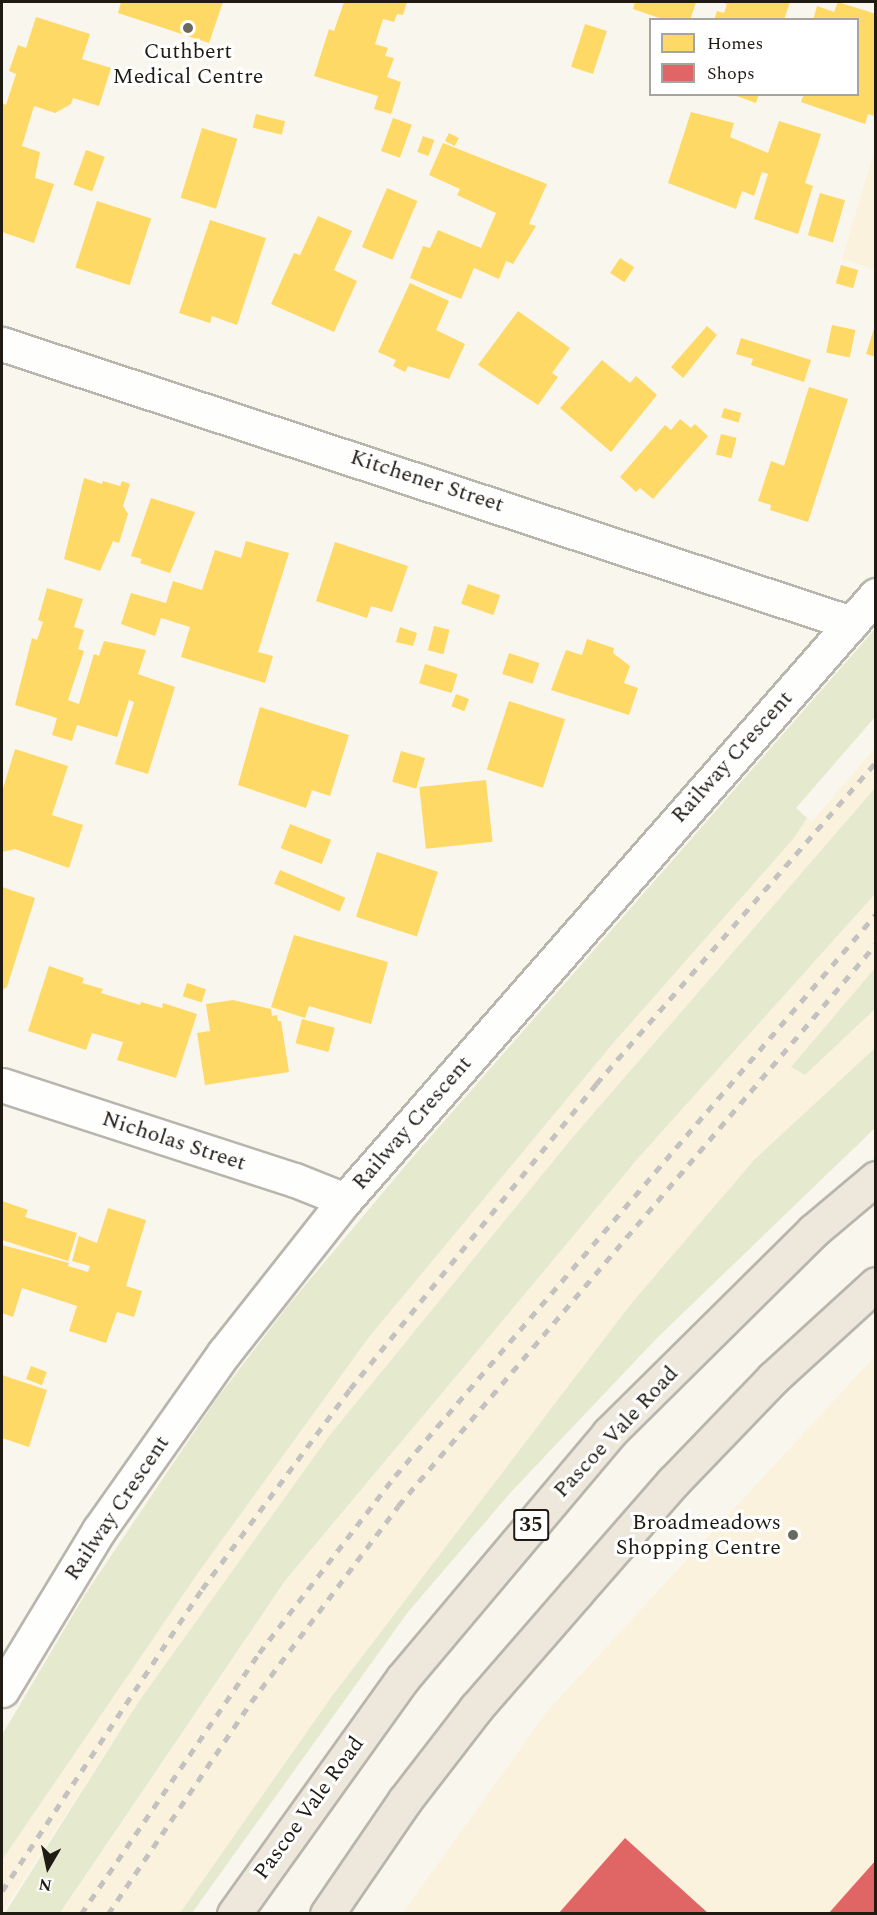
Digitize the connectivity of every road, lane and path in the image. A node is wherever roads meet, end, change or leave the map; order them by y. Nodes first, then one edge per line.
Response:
1 (2, 344) edge
2 (876, 595) edge
3 (851, 623) junction
4 (2, 1085) edge
5 (876, 1178) edge
6 (345, 1200) junction
7 (876, 1284) edge
8 (2, 1690) edge
9 (234, 1914) edge
10 (327, 1914) edge

1 - 3 street, Kitchener Street
2 - 3 street, Railway Crescent
3 - 6 street, Railway Crescent
4 - 6 street, Nicholas Street
5 - 9 main road, Pascoe Vale Road / 35
6 - 8 street, Railway Crescent
7 - 10 main road

